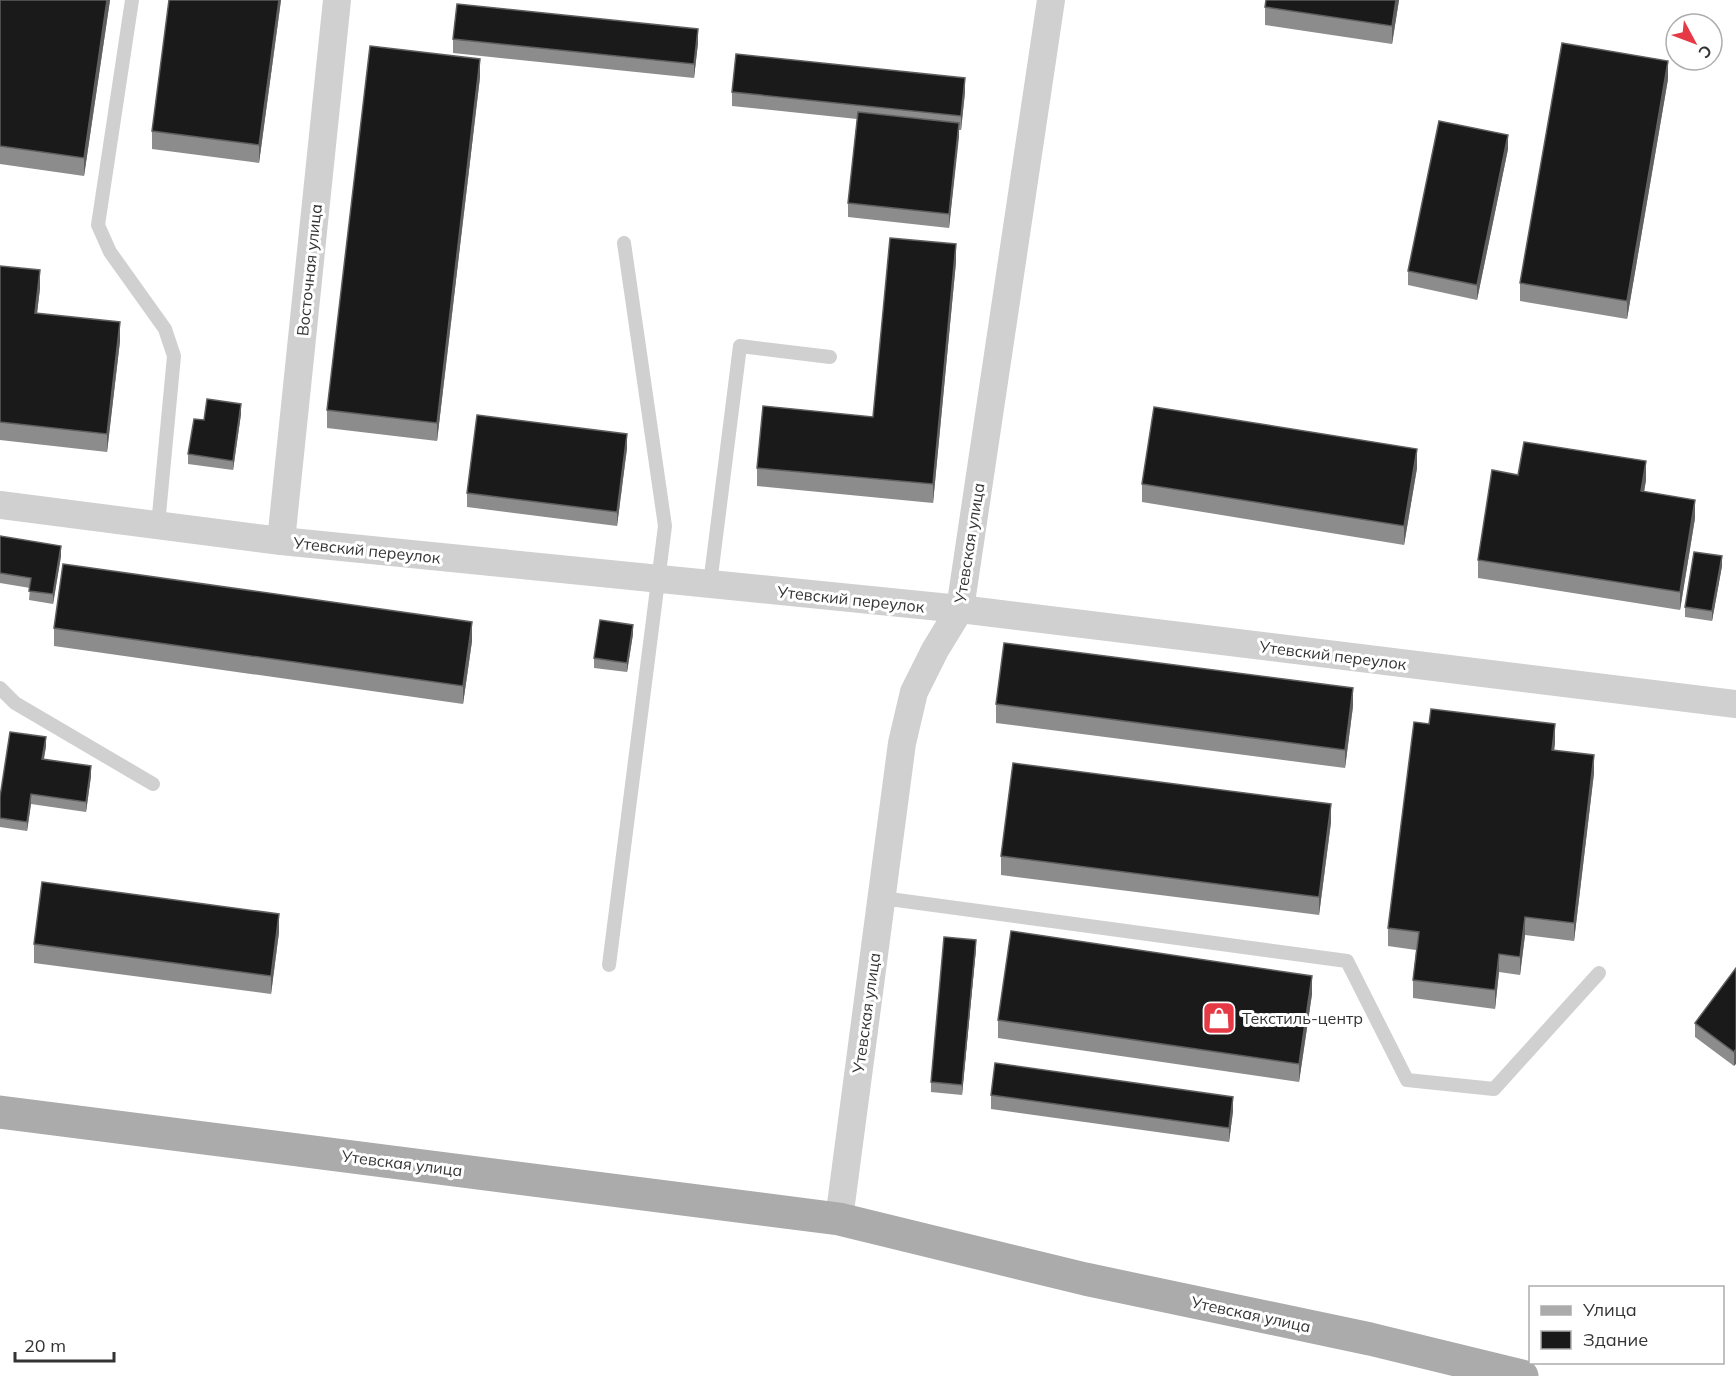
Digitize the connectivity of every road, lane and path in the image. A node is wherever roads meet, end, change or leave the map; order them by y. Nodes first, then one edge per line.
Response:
1 (132, 0) edge
2 (337, 0) edge
3 (1051, 0) edge
4 (624, 243) dead end
5 (830, 357) dead end
6 (0, 505) edge
7 (158, 525) junction
8 (281, 541) junction
9 (658, 579) junction
10 (710, 584) junction
11 (960, 609) junction
12 (0, 688) edge
13 (1736, 704) edge
14 (153, 784) dead end
15 (882, 898) junction
16 (609, 964) dead end
17 (1599, 973) dead end
18 (0, 1112) edge
19 (839, 1219) junction
20 (1522, 1376) edge

1 - 7 lane
2 - 8 street, Восточная улица
3 - 11 street, Утевская улица
4 - 9 lane
5 - 10 lane
6 - 7 street, Утевский переулок
7 - 8 street, Утевский переулок
8 - 9 street, Утевский переулок
9 - 10 street, Утевский переулок
9 - 16 lane
10 - 11 street, Утевский переулок
11 - 13 street, Утевский переулок
11 - 15 street, Утевская улица
12 - 14 lane
15 - 17 lane
15 - 19 street, Утевская улица
18 - 19 main road, Утевская улица
19 - 20 main road, Утевская улица

